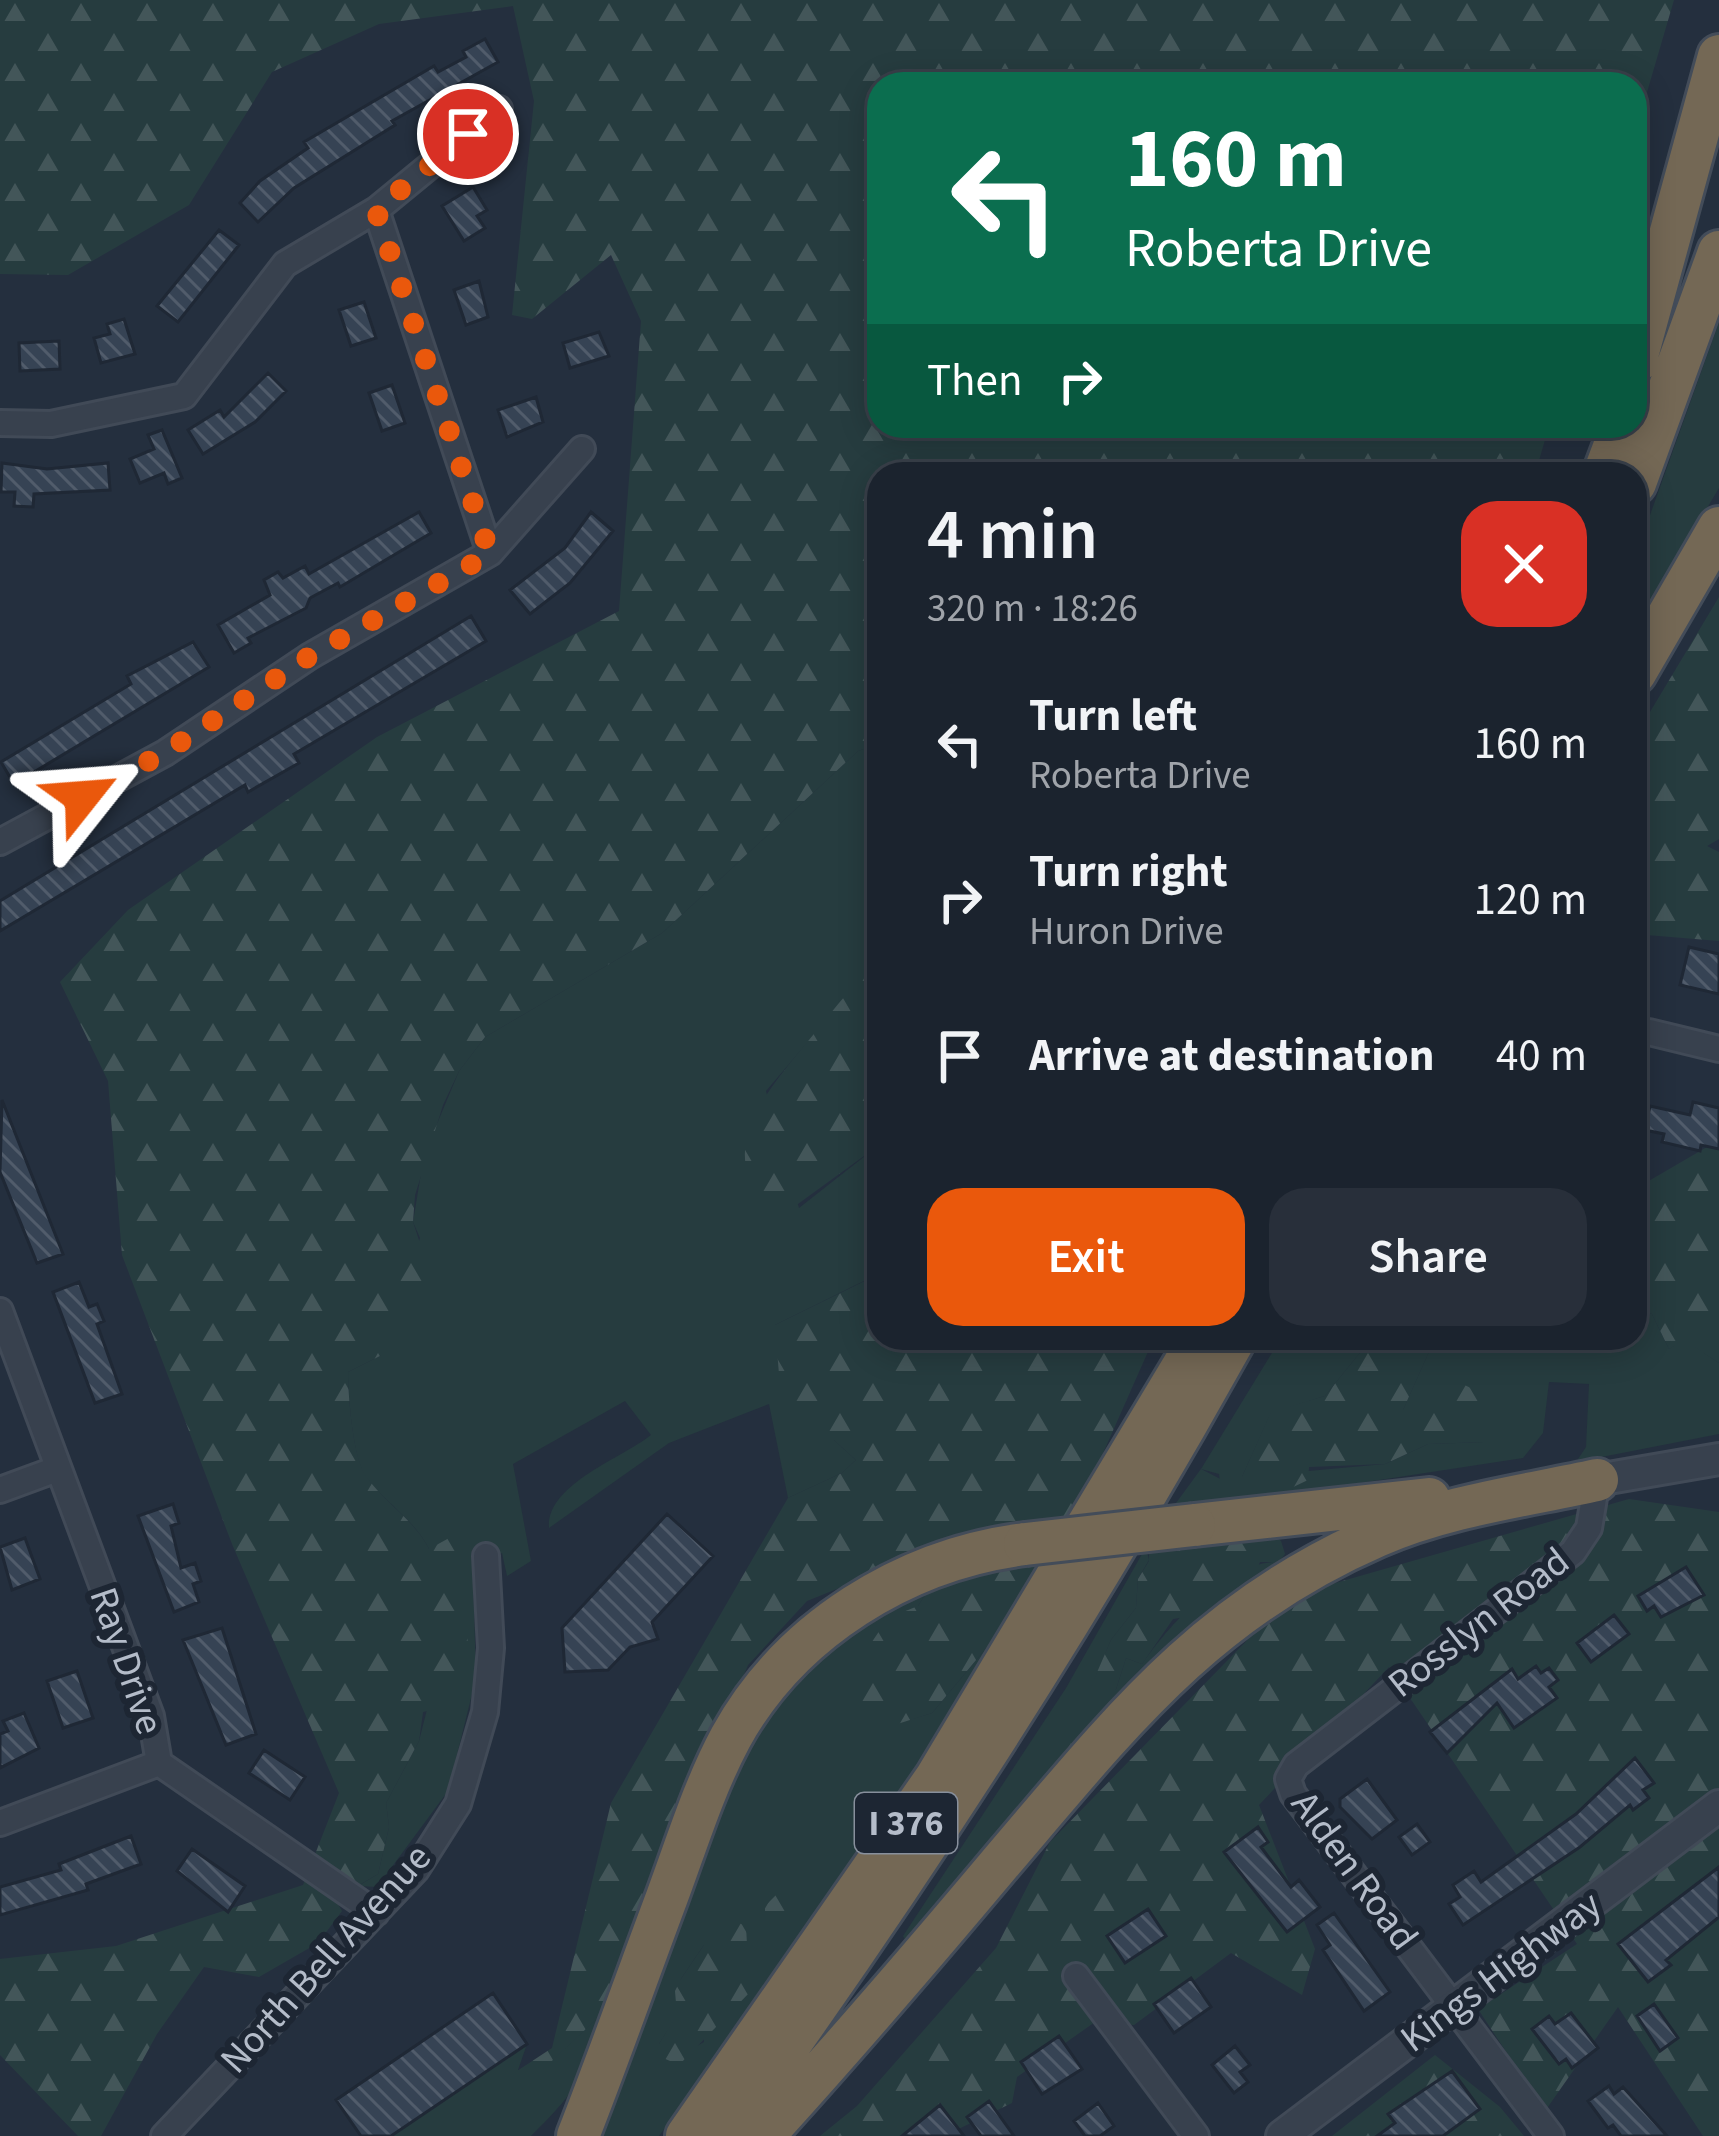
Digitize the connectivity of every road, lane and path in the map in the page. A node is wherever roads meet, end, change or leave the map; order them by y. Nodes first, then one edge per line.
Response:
1 (1719, 56) edge
2 (499, 109) dead end
3 (1719, 152) edge
4 (376, 210) junction
5 (1719, 252) edge
6 (1647, 319) edge
7 (1647, 356) edge
8 (1647, 406) edge
9 (0, 423) edge
10 (582, 448) dead end
11 (1719, 528) edge
12 (490, 554) junction
13 (1647, 652) edge
14 (0, 842) edge
15 (1649, 1032) dead end
16 (1719, 1049) edge
17 (0, 1311) edge
18 (1193, 1350) edge
19 (1228, 1350) edge
20 (1719, 1459) edge
21 (57, 1468) junction
22 (1597, 1480) junction
23 (0, 1490) edge
24 (1285, 1515) junction
25 (486, 1556) dead end
26 (1303, 1573) junction
27 (159, 1763) junction
28 (1288, 1779) joint
29 (1719, 1806) edge
30 (0, 1822) edge
31 (376, 1913) junction
32 (1076, 1976) dead end
33 (1455, 2007) junction
34 (601, 2073) junction
35 (164, 2136) edge
36 (550, 2136) edge
37 (578, 2136) edge
38 (687, 2136) edge
39 (724, 2136) edge
40 (763, 2136) edge
41 (1196, 2136) edge
42 (1282, 2136) edge
43 (1551, 2136) edge

1 - 6 highway
2 - 4 street
3 - 7 highway
4 - 9 street
4 - 12 street
5 - 8 highway
10 - 12 street
11 - 13 highway
12 - 14 street
15 - 16 street
17 - 21 street, Ray Drive
18 - 38 highway, I 376
19 - 39 highway, I 376
20 - 22 street
21 - 23 street
21 - 27 street, Ray Drive
22 - 24 highway
22 - 26 highway
22 - 28 street, Rosslyn Road
24 - 26 highway
24 - 34 highway, bridge
25 - 31 street, North Bell Avenue
26 - 40 highway
27 - 30 street
27 - 31 street, Ray Drive
28 - 33 street, Alden Road
29 - 33 street, Kings Highway
31 - 35 street, North Bell Avenue
32 - 41 street
33 - 42 street, Kings Highway
33 - 43 street, Alden Road
34 - 36 highway
34 - 37 highway

